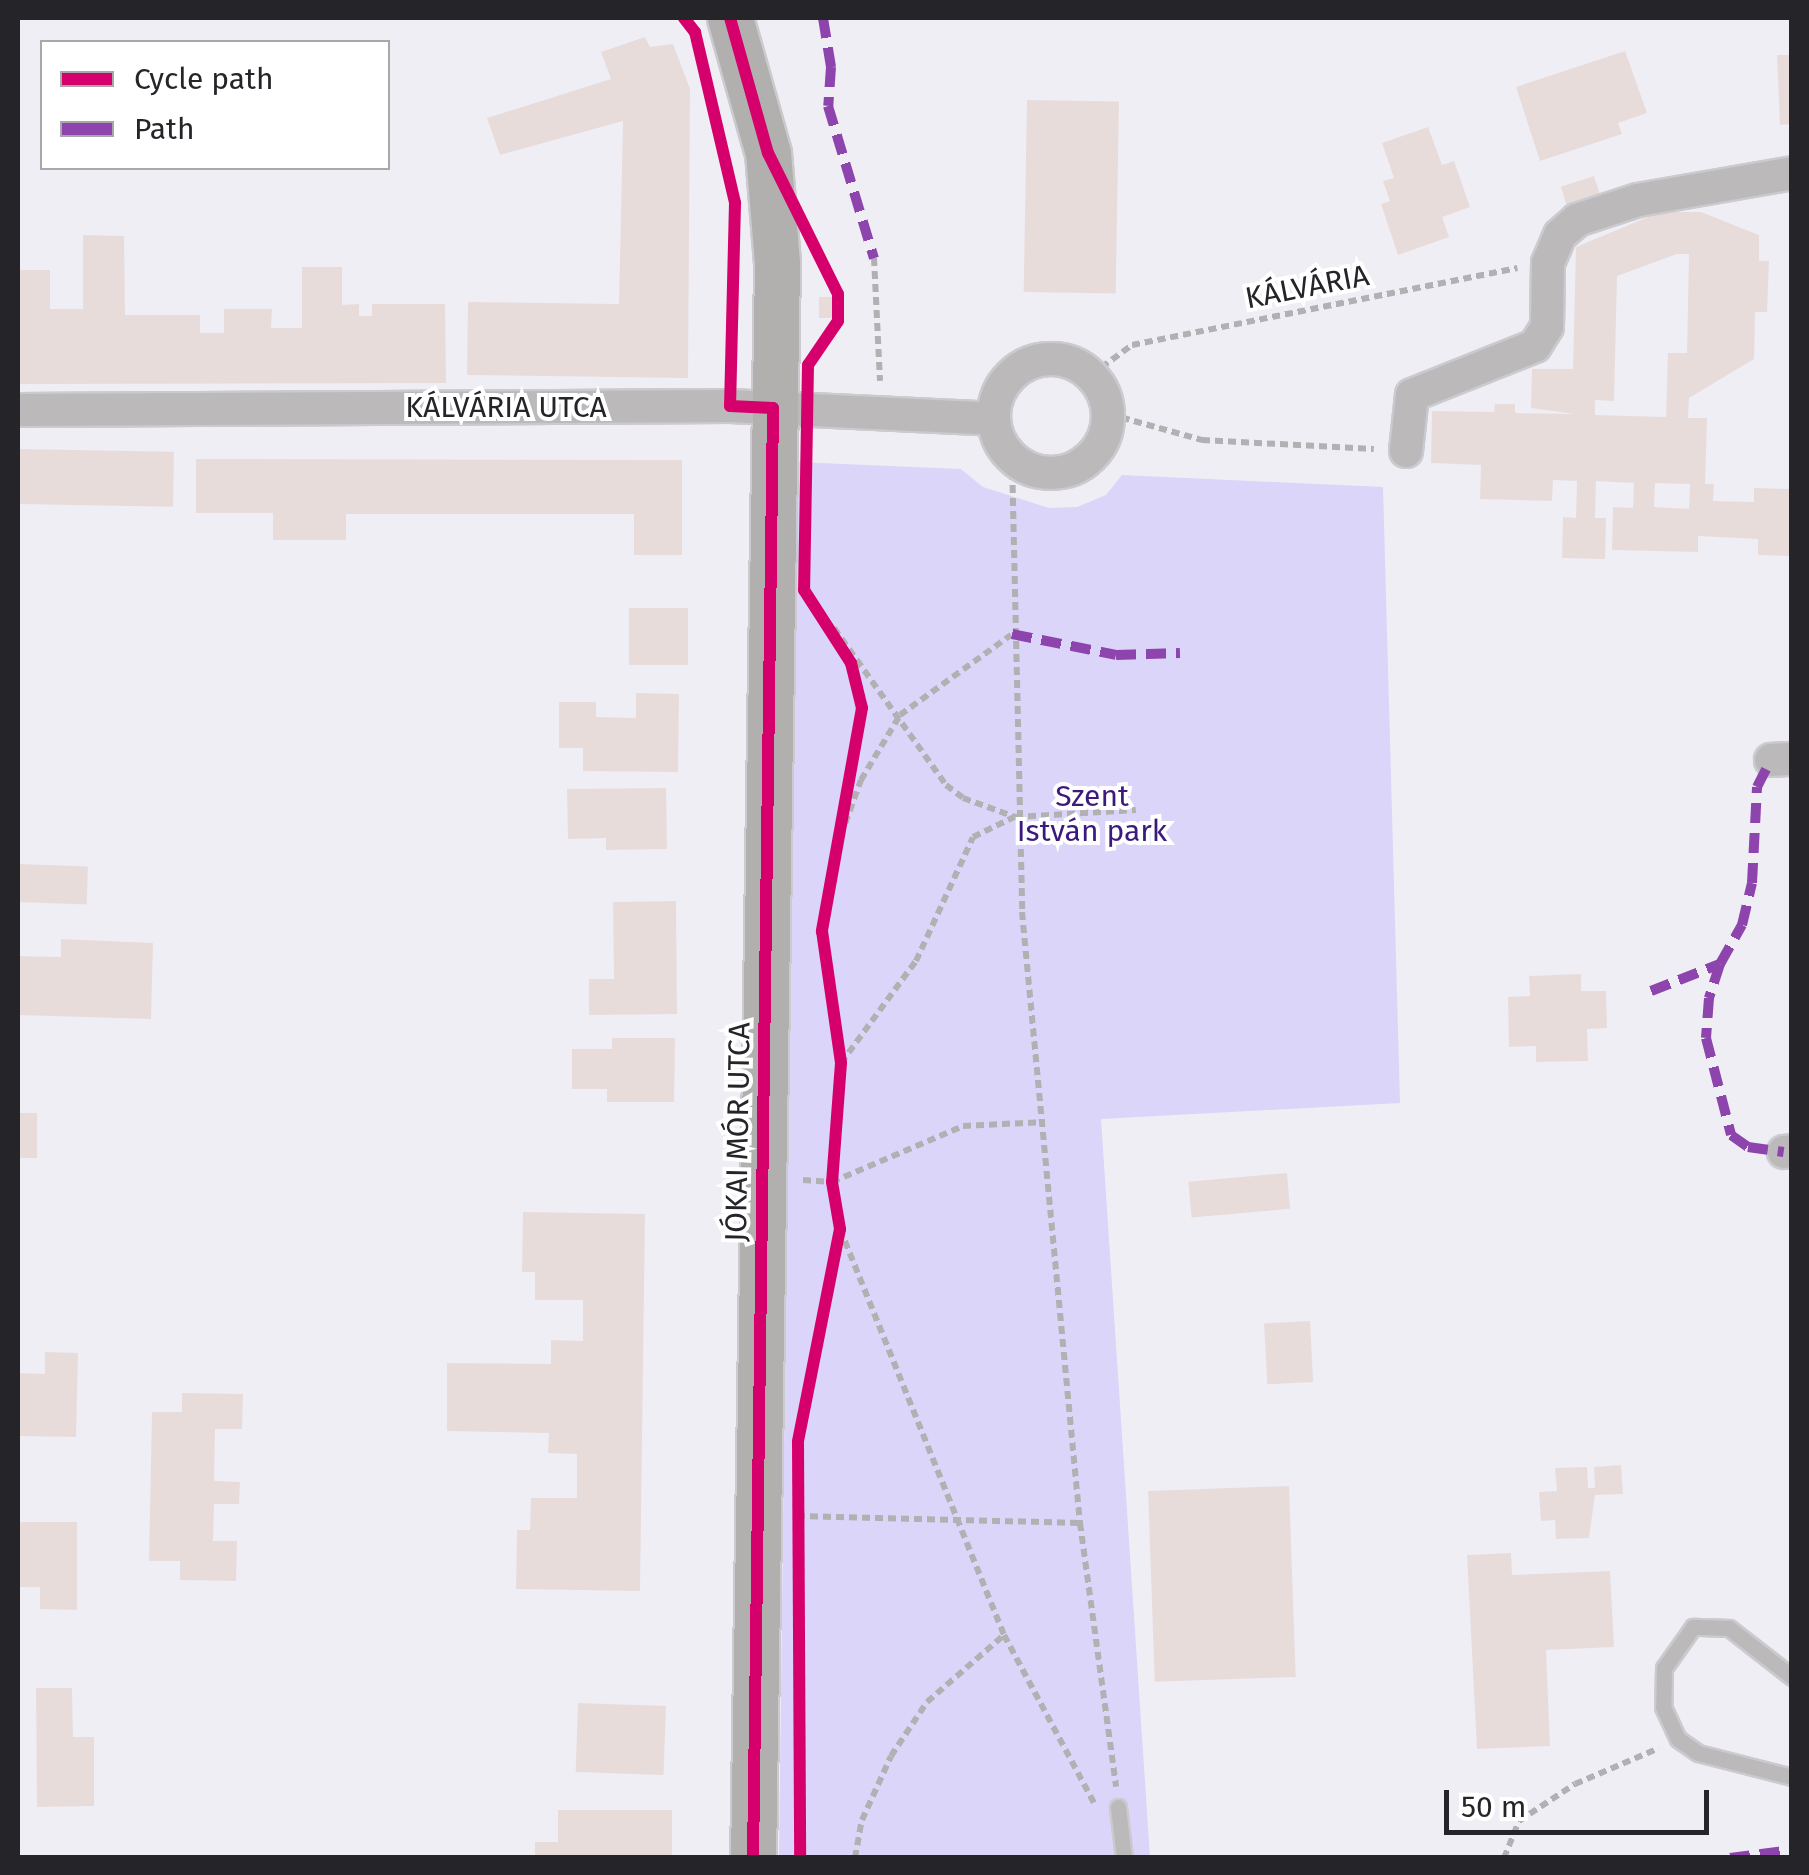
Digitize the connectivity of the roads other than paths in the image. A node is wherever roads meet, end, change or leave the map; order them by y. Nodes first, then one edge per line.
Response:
1 (730, 18) edge
2 (1792, 173) edge
3 (773, 408) junction
4 (18, 410) edge
5 (994, 419) junction
6 (1406, 451) road end
7 (1792, 1676) edge
8 (1792, 1777) edge
9 (1118, 1807) road end
10 (753, 1858) edge
11 (1124, 1858) edge

1 - 3 street, JÓKAI MÓR UTCA
2 - 6 street
3 - 4 street, KÁLVÁRIA UTCA
3 - 5 street, KÁLVÁRIA UTCA
3 - 10 street, JÓKAI MÓR UTCA
5 - 5 street
7 - 8 lane
9 - 11 lane

